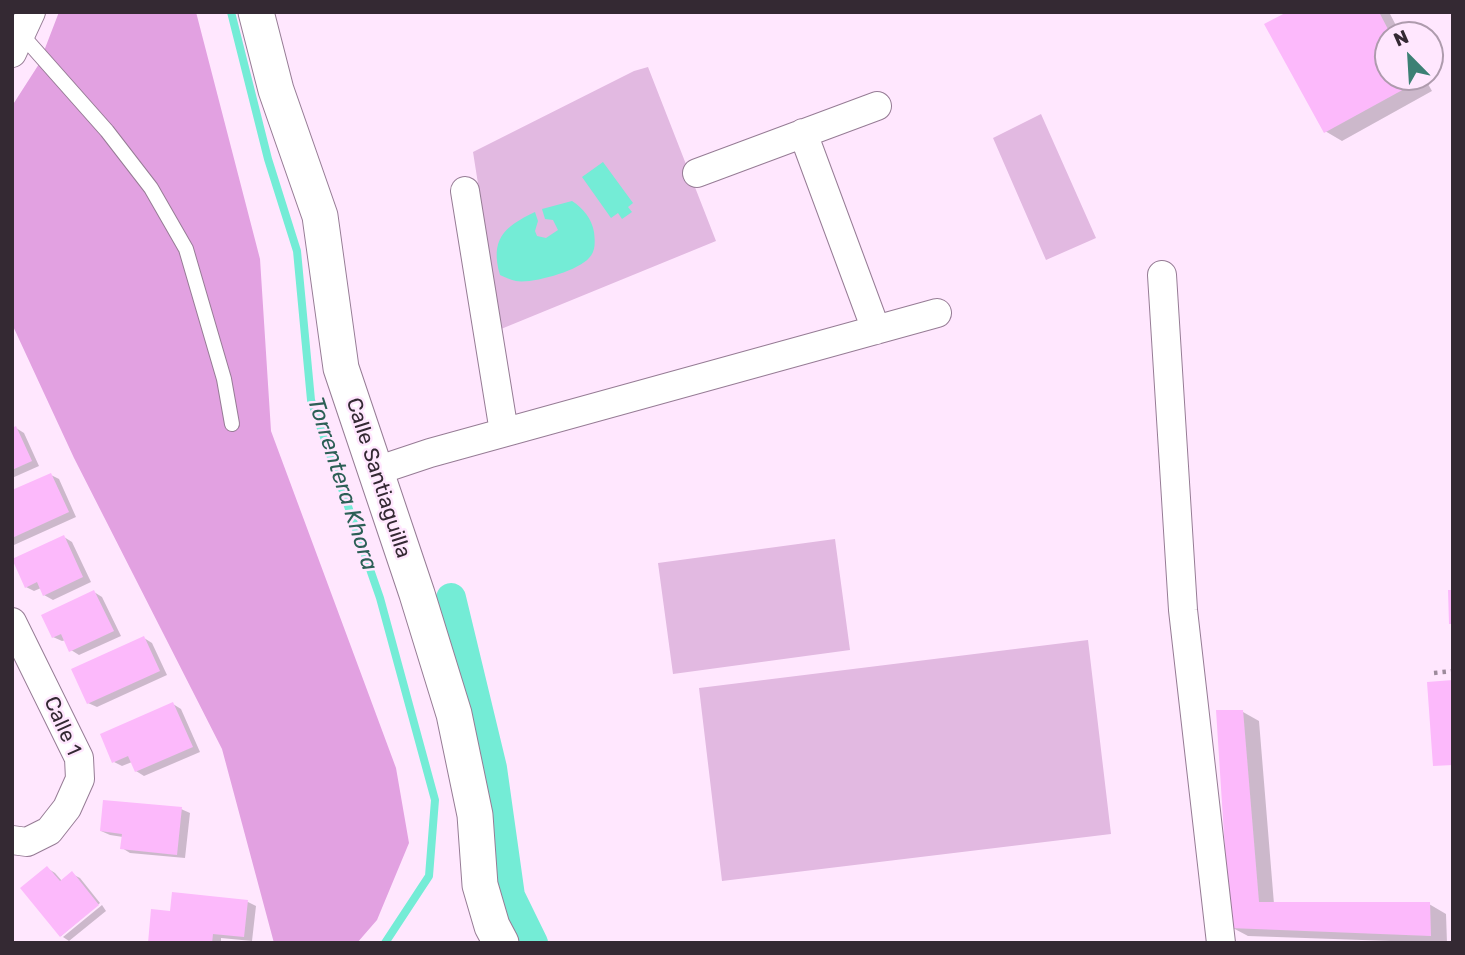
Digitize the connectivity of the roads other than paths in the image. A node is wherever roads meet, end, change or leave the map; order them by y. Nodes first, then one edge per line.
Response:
1 (256, 12) edge
2 (22, 33) edge
3 (877, 106) dead end
4 (803, 133) junction
5 (696, 173) dead end
6 (465, 191) dead end
7 (1162, 275) dead end
8 (937, 313) dead end
9 (876, 330) junction
10 (232, 424) dead end
11 (504, 432) junction
12 (376, 471) junction
13 (12, 622) edge
14 (12, 840) edge
15 (501, 943) edge
16 (1221, 943) edge

1 - 12 street, Calle Santiaguilla
2 - 10 lane
3 - 4 street
4 - 5 street
4 - 9 street
6 - 11 street
7 - 16 street
8 - 9 street
9 - 11 street
11 - 12 street
12 - 15 street, Calle Santiaguilla
13 - 14 street, Calle 1

